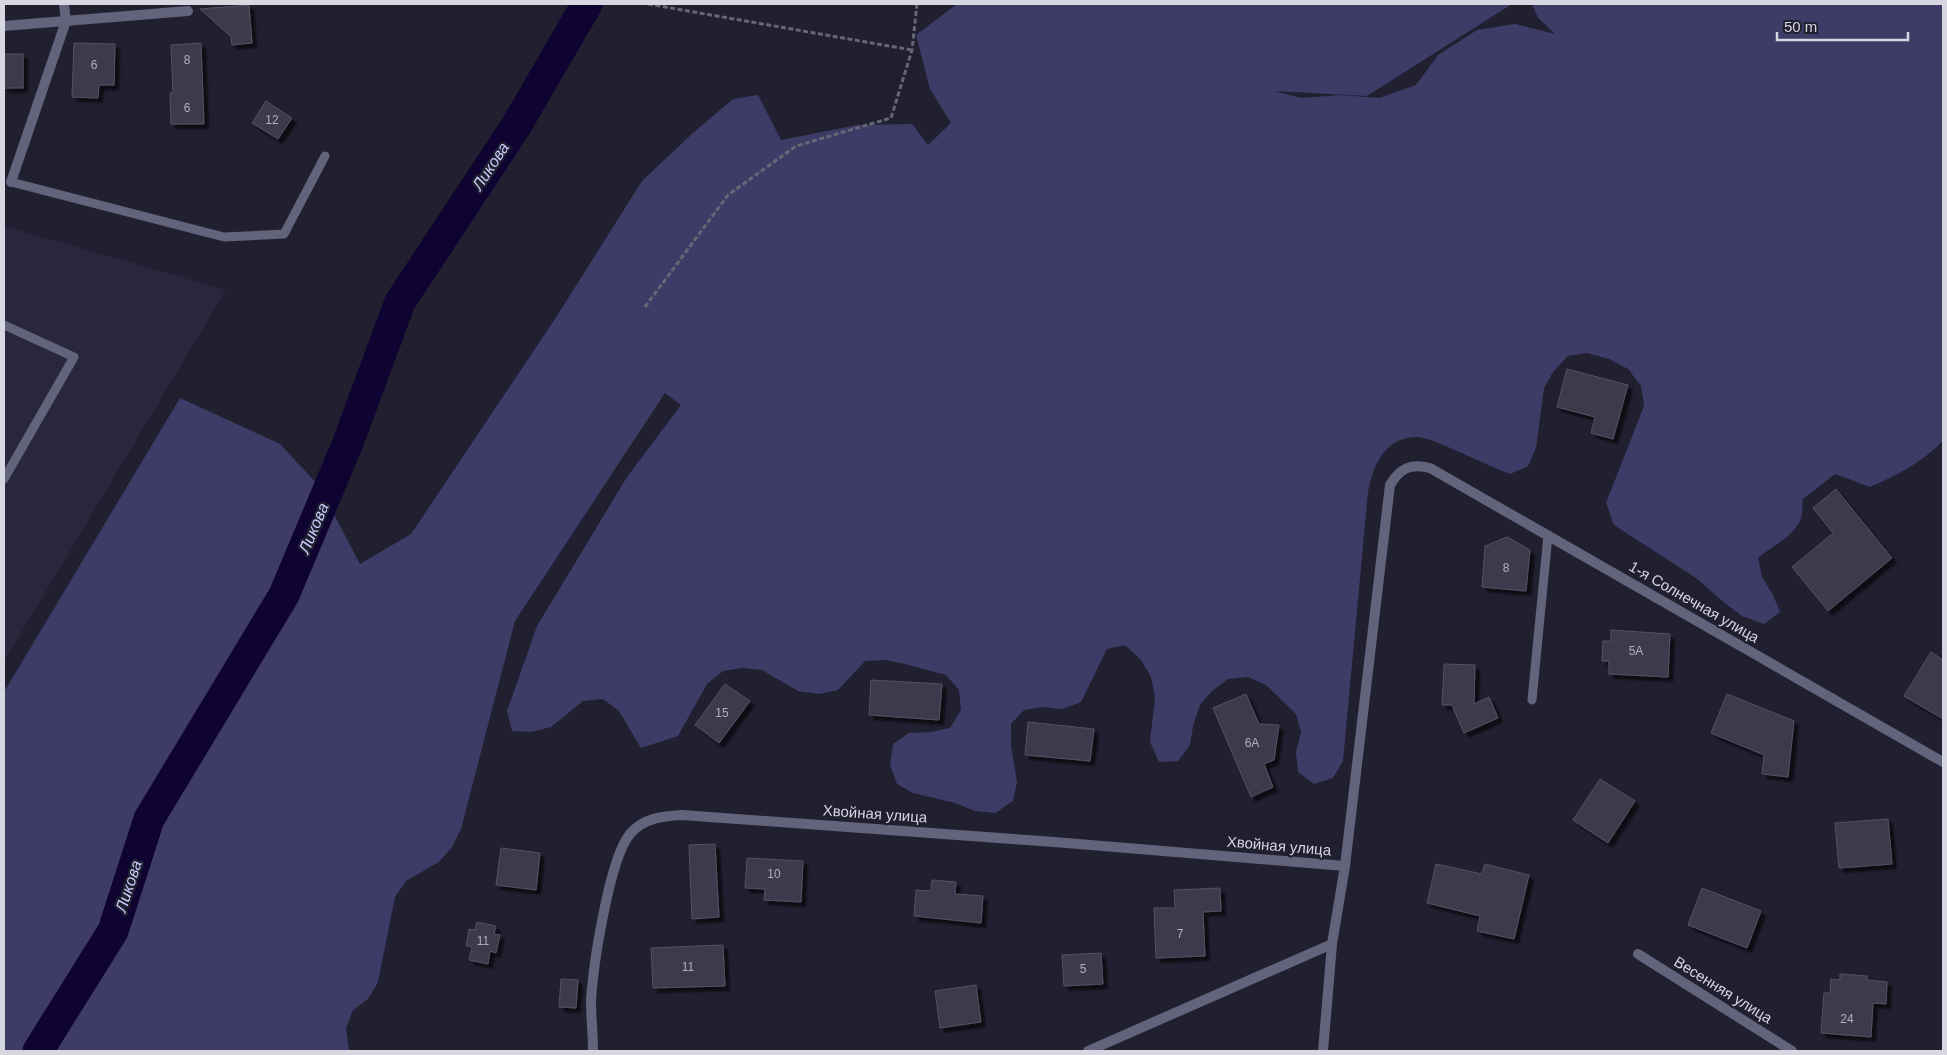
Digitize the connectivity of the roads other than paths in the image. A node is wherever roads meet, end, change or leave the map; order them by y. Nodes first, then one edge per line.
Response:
1 (64, 4) edge
2 (188, 11) dead end
3 (66, 21) junction
4 (4, 26) edge
5 (325, 156) dead end
6 (11, 182) joint
7 (4, 326) edge
8 (4, 479) edge
9 (1548, 535) junction
10 (1532, 700) dead end
11 (1943, 762) edge
12 (1345, 866) junction
13 (1332, 944) junction
14 (1638, 954) dead end
15 (594, 1051) edge
16 (1088, 1051) edge
17 (1324, 1051) edge
18 (1792, 1051) edge

1 - 3 street
2 - 3 street
3 - 4 street
3 - 6 street
5 - 6 lane
7 - 8 lane
9 - 10 lane
9 - 11 street, 1-я Солнечная улица
9 - 12 street, 1-я Солнечная улица
12 - 13 street
12 - 15 street, Хвойная улица
13 - 16 street
13 - 17 street
14 - 18 street, Весенняя улица

